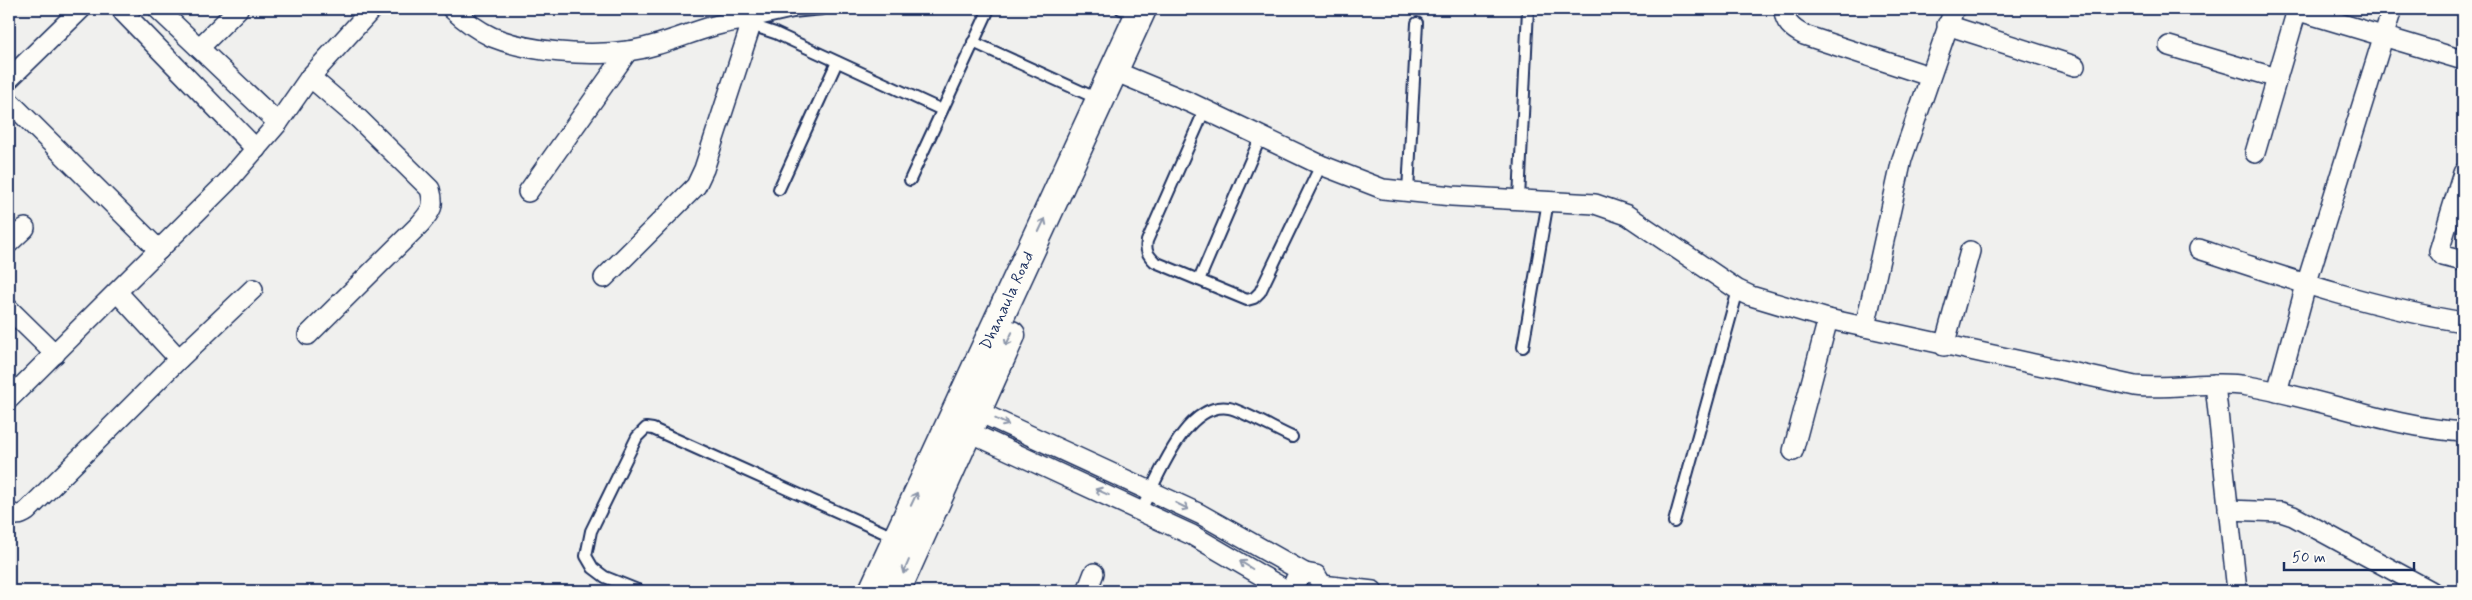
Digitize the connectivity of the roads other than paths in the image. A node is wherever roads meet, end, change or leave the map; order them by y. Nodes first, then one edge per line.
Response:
1 (81, 9) edge
2 (238, 9) edge
3 (372, 9) edge
4 (452, 9) edge
5 (822, 9) edge
6 (989, 9) edge
7 (1528, 9) edge
8 (1784, 9) edge
9 (2392, 9) edge
10 (120, 10) edge
11 (1141, 10) edge
12 (2294, 10) edge
13 (162, 12) edge
14 (470, 17) edge
15 (1950, 17) edge
16 (756, 18) edge
17 (1417, 23) dead end
18 (2384, 36) junction
19 (973, 42) junction
20 (2169, 46) dead end
21 (199, 48) junction
22 (628, 51) junction
23 (2463, 60) edge
24 (837, 62) junction
25 (2075, 66) dead end
26 (1122, 74) junction
27 (1929, 76) junction
28 (310, 77) junction
29 (2277, 78) junction
30 (9, 79) edge
31 (9, 101) edge
32 (1100, 101) junction
33 (1205, 109) junction
34 (942, 110) junction
35 (278, 122) junction
36 (1262, 136) junction
37 (256, 149) junction
38 (2254, 153) dead end
39 (1321, 165) junction
40 (2463, 173) edge
41 (910, 180) dead end
42 (779, 189) dead end
43 (528, 192) dead end
44 (1408, 192) junction
45 (1519, 199) junction
46 (1548, 201) junction
47 (25, 228) dead end
48 (9, 244) edge
49 (2199, 249) dead end
50 (159, 250) junction
51 (1970, 251) dead end
52 (2463, 261) edge
53 (604, 278) dead end
54 (1199, 280) junction
55 (2306, 285) junction
56 (253, 289) dead end
57 (1738, 290) junction
58 (117, 292) junction
59 (9, 309) edge
60 (1828, 319) junction
61 (2463, 322) edge
62 (1865, 327) junction
63 (308, 335) dead end
64 (1523, 346) dead end
65 (1944, 346) junction
66 (55, 354) junction
67 (179, 359) junction
68 (2215, 384) junction
69 (2277, 392) junction
70 (9, 399) edge
71 (962, 416) junction
72 (2463, 432) edge
73 (1292, 437) dead end
74 (1793, 451) dead end
75 (1152, 491) junction
76 (1141, 510) junction
77 (2228, 510) junction
78 (9, 512) edge
79 (1674, 522) dead end
80 (896, 538) junction
81 (1094, 573) dead end
82 (1305, 573) junction
83 (1321, 588) edge
84 (1284, 590) edge
85 (640, 591) edge
86 (873, 591) edge
87 (896, 591) edge
88 (1087, 591) edge
89 (1373, 591) edge
90 (2237, 591) edge
91 (2431, 591) edge

1 - 30 street
2 - 21 street
3 - 28 street
4 - 14 street
5 - 16 lane
6 - 19 lane
7 - 45 lane
8 - 27 street
9 - 18 street
10 - 13 street
10 - 37 street
11 - 26 street, Dhanaula Road
12 - 18 street
12 - 29 street
13 - 21 street
14 - 22 street
15 - 25 street
15 - 27 street
16 - 22 street
16 - 24 lane
16 - 53 street
17 - 44 lane
18 - 23 street
18 - 55 street
19 - 32 lane
19 - 34 lane
20 - 29 street
21 - 35 street
22 - 43 street
24 - 34 lane
24 - 42 lane
26 - 32 street, Dhanaula Road
26 - 33 street
26 -> 71 street, Dhanaula Road
27 - 62 street
28 - 35 street
28 - 63 street
29 - 38 street
31 - 50 street
71 -> 32 street, Dhanaula Road
33 - 36 street
33 - 54 lane
34 - 41 lane
35 - 37 street
36 - 39 street
36 - 54 lane
37 - 50 street
39 - 44 street
39 - 54 lane
40 - 52 street
44 - 45 street
45 - 46 street
46 - 57 street
46 - 64 lane
47 - 48 street
49 - 55 street
50 - 58 street
51 - 65 street
55 - 61 street
55 - 69 street
56 - 67 street
57 - 60 street
57 - 79 lane
58 - 66 street
58 - 67 street
59 - 66 street
60 - 62 street
60 - 74 street
62 - 65 street
65 - 68 street
66 - 70 street
67 - 78 street
68 - 69 street
68 - 77 street
69 - 72 street
71 -> 75 street
76 -> 71 street
80 -> 71 street, Dhanaula Road
71 -> 87 street, Dhanaula Road
73 - 75 lane
75 - 76 lane
75 -> 82 street
84 -> 76 street
77 - 90 street
77 - 91 street
80 - 85 lane
80 - 86 street, Dhanaula Road
81 - 88 street
82 - 83 street
82 - 84 street
83 - 89 street

